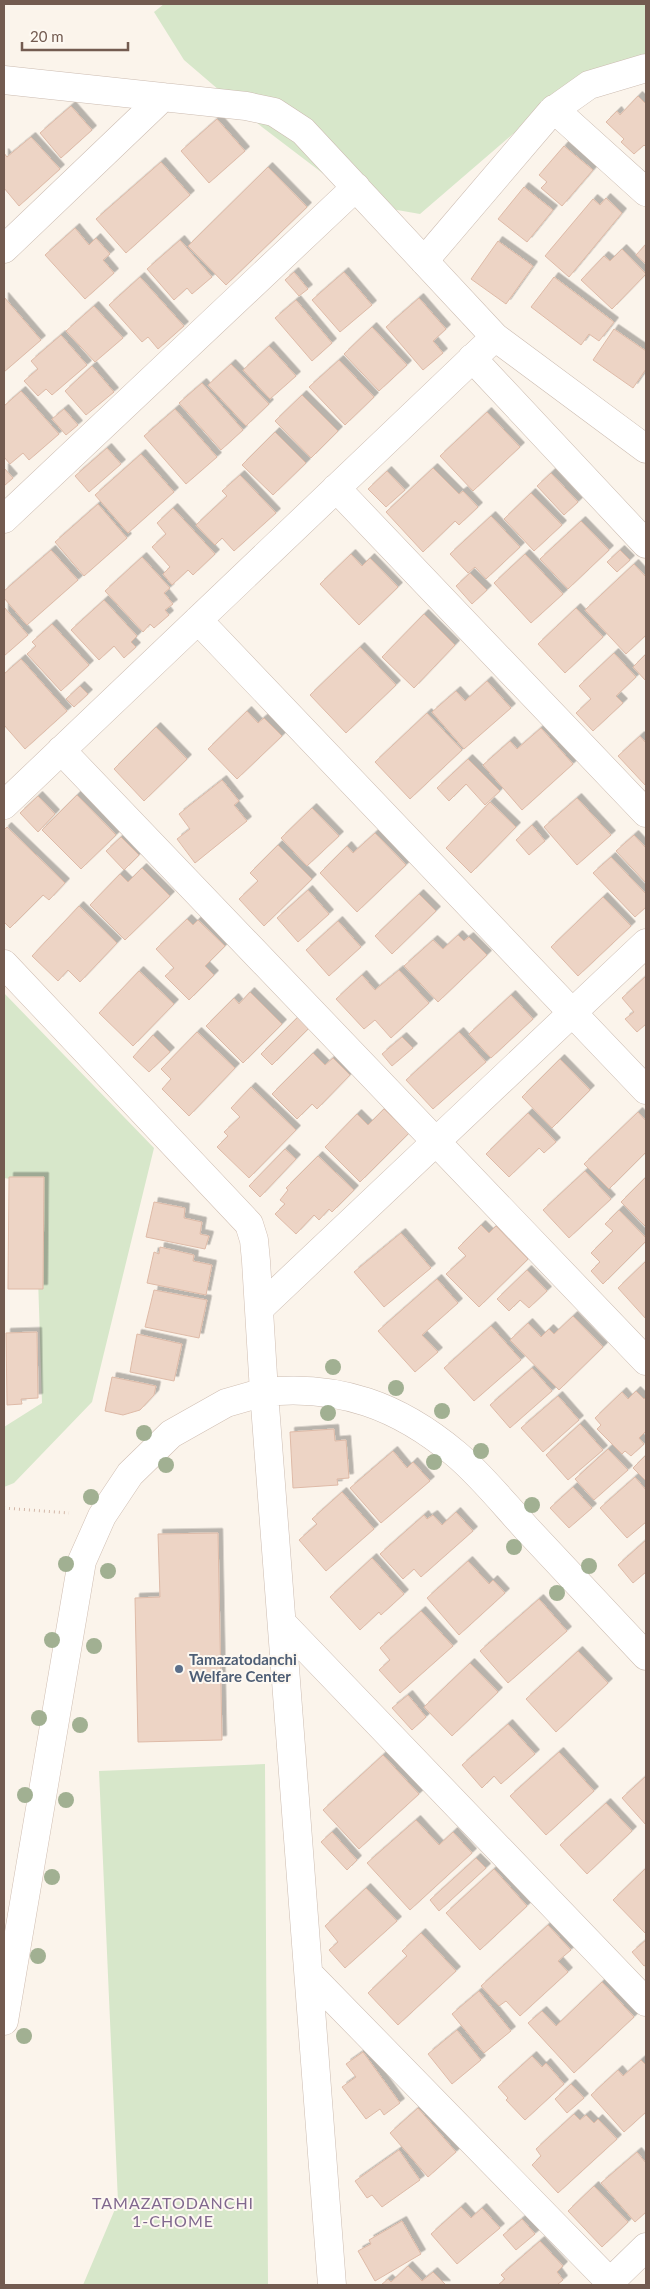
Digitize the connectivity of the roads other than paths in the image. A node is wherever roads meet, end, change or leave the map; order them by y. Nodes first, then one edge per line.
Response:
1 (646, 68) edge
2 (4, 80) edge
3 (163, 97) junction
4 (554, 109) junction
5 (356, 188) junction
6 (646, 192) edge
7 (4, 250) edge
8 (424, 261) junction
9 (495, 337) junction
10 (472, 358) junction
11 (646, 449) edge
12 (336, 488) junction
13 (4, 519) edge
14 (646, 544) edge
15 (198, 620) junction
16 (62, 750) junction
17 (4, 805) edge
18 (646, 813) edge
19 (646, 943) edge
20 (4, 964) edge
21 (573, 1012) junction
22 (646, 1090) edge
23 (436, 1142) junction
24 (260, 1308) junction
25 (646, 1361) edge
26 (264, 1392) junction
27 (283, 1624) junction
28 (646, 1656) edge
29 (309, 1974) junction
30 (646, 2002) edge
31 (4, 2021) edge
32 (646, 2247) edge
33 (608, 2284) edge
34 (332, 2285) edge

1 - 4 street
2 - 3 street
3 - 5 street
3 - 7 street
4 - 6 street
4 - 8 street
5 - 8 street
5 - 13 street
8 - 9 street
9 - 10 street
9 - 11 street
10 - 12 street
10 - 14 street
12 - 15 street
12 - 18 street
15 - 16 street
15 - 21 street
16 - 17 street
16 - 23 street
19 - 21 street
20 - 24 street
21 - 22 street
21 - 23 street
23 - 24 street
23 - 25 street
24 - 26 street
26 - 27 street
26 - 28 street
26 - 31 street
27 - 29 street
27 - 30 street
29 - 33 street
29 - 34 street
32 - 33 street

